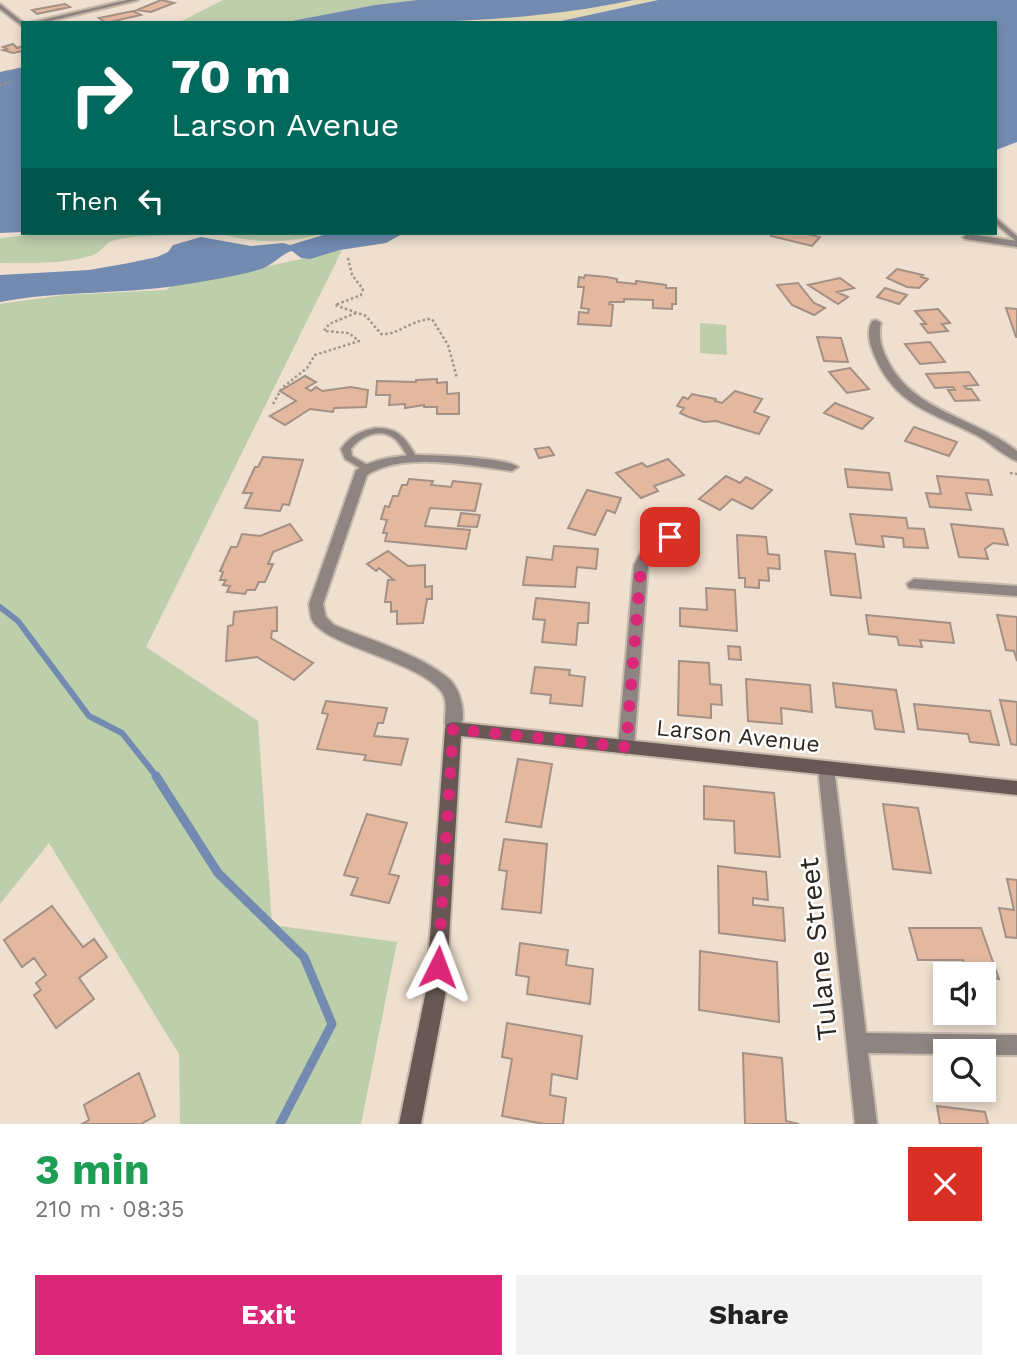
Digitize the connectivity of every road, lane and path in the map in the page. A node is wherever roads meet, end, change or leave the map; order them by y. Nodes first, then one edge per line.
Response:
1 (135, 0) edge
2 (0, 6) edge
3 (42, 21) edge
4 (17, 23) edge
5 (11, 82) dead end
6 (0, 85) edge
7 (997, 221) edge
8 (968, 237) dead end
9 (1017, 242) edge
10 (348, 258) dead end
11 (358, 313) junction
12 (876, 323) dead end
13 (457, 378) dead end
14 (273, 404) dead end
15 (1017, 457) edge
16 (414, 460) junction
17 (512, 467) dead end
18 (366, 468) junction
19 (1010, 473) dead end
20 (1017, 474) edge
21 (670, 537) dead end
22 (914, 584) dead end
23 (1017, 591) edge
24 (453, 729) junction
25 (626, 747) junction
26 (826, 768) junction
27 (1017, 788) edge
28 (857, 1043) junction
29 (1017, 1045) edge
30 (410, 1124) edge
31 (866, 1124) edge

1 - 3 street
2 - 4 street
5 - 6 path
7 - 9 lane
8 - 9 street
10 - 11 path
11 - 13 path
11 - 14 path
12 - 15 street
16 - 17 street
16 - 18 street
16 - 18 lane
18 - 24 street
19 - 20 path
21 - 25 street
22 - 23 street
24 - 25 street, Larson Avenue
24 - 30 street
25 - 26 street, Larson Avenue
26 - 27 street, Larson Avenue
26 - 28 street, Tulane Street
28 - 29 street
28 - 31 street, Tulane Street

